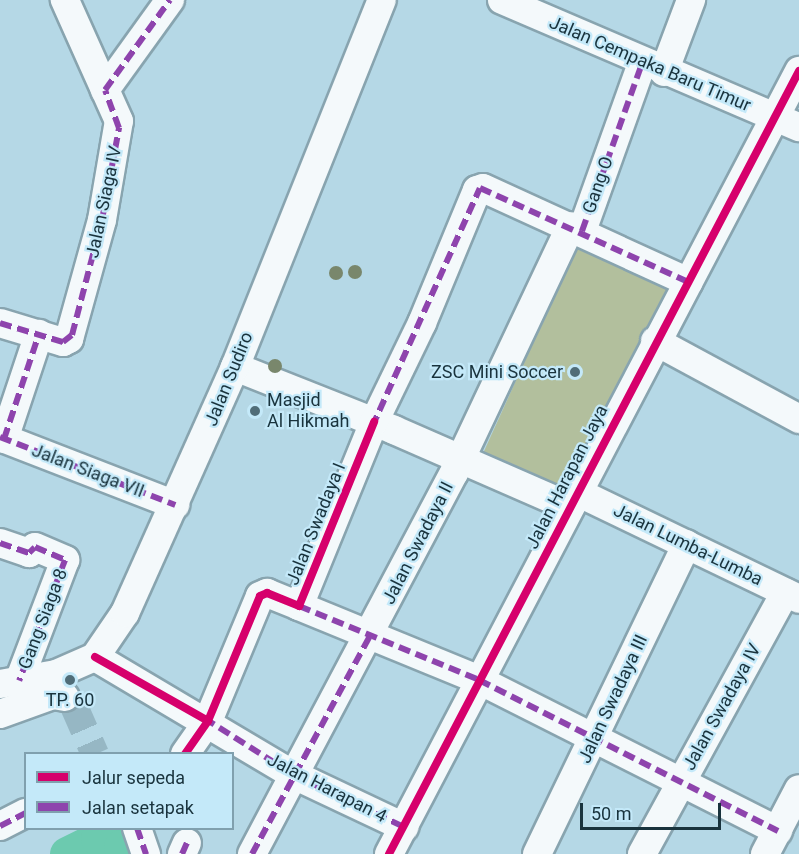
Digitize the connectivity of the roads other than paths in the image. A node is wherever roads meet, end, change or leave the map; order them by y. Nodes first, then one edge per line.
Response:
1 (65, 0) edge
2 (170, 0) edge
3 (382, 0) edge
4 (502, 0) edge
5 (691, 0) edge
6 (653, 67) junction
7 (799, 71) edge
8 (105, 90) junction
9 (788, 122) edge
10 (576, 229) junction
11 (688, 282) junction
12 (0, 323) edge
13 (39, 334) junction
14 (655, 341) junction
15 (235, 367) junction
16 (799, 419) edge
17 (374, 422) junction
18 (2, 438) edge
19 (461, 459) junction
20 (572, 499) junction
21 (175, 505) junction
22 (0, 543) edge
23 (687, 544) junction
24 (792, 596) edge
25 (298, 606) junction
26 (370, 636) junction
27 (95, 657) junction
28 (479, 680) junction
29 (10, 682) edge
30 (64, 697) dead end
31 (0, 714) edge
32 (208, 721) junction
33 (595, 738) junction
34 (186, 752) edge
35 (294, 775) junction
36 (683, 780) junction
37 (799, 789) edge
38 (24, 809) edge
39 (24, 814) edge
40 (0, 818) edge
41 (0, 826) edge
42 (404, 827) junction
43 (138, 830) edge
44 (782, 842) edge
45 (146, 854) edge
46 (252, 854) edge
47 (389, 854) edge
48 (537, 854) edge
49 (642, 854) edge

1 - 8 street, Jalan Siaga IV
2 - 8 street
3 - 15 street, Jalan Sudiro
4 - 6 street, Jalan Cempaka Baru Timur
5 - 6 street, Gang O
6 - 9 street, Jalan Cempaka Baru Timur
6 - 10 street, Gang O
7 - 9 street, Jalan Harapan Jaya
8 - 13 street, Jalan Siaga IV
9 - 11 street, Jalan Harapan Jaya
10 - 11 street, Gang O
10 - 17 street, Jalan Swadaya I
10 - 19 street, Jalan Swadaya II
11 - 14 street, Jalan Harapan Jaya
12 - 13 street, Jalan Siaga IV
13 - 18 street
14 - 16 street
14 - 20 street, Jalan Harapan Jaya
15 - 17 street, Jalan Lumba-Lumba
15 - 21 street, Jalan Sudiro
17 - 19 street, Jalan Lumba-Lumba
17 - 25 street, Jalan Swadaya I
18 - 21 street, Jalan Siaga VII
19 - 20 street, Jalan Lumba-Lumba
19 - 26 street, Jalan Swadaya II
20 - 23 street, Jalan Lumba-Lumba
20 - 28 street, Jalan Harapan Jaya
21 - 27 street, Jalan Sudiro
22 - 29 street, Gang Siaga 8
23 - 24 street, Jalan Lumba-Lumba
23 - 33 street, Jalan Swadaya III
24 - 36 street, Jalan Swadaya IV
25 - 26 street
25 - 32 street, Jalan Swadaya I
26 - 28 street
26 - 35 street, Jalan Swadaya II
27 - 29 street
27 - 32 street, Jalan Harapan 4
28 - 33 street
28 - 42 street, Jalan Harapan Jaya
30 - 31 street
32 - 34 street, Jalan Swadaya I
32 - 35 street, Jalan Harapan 4
33 - 36 street
33 - 48 street, Jalan Swadaya III
35 - 42 street, Jalan Harapan 4
35 - 46 street, Jalan Swadaya II
36 - 44 street
36 - 49 street, Jalan Swadaya IV
37 - 44 street
38 - 40 street
39 - 41 street
42 - 47 street, Jalan Harapan Jaya
43 - 45 street

